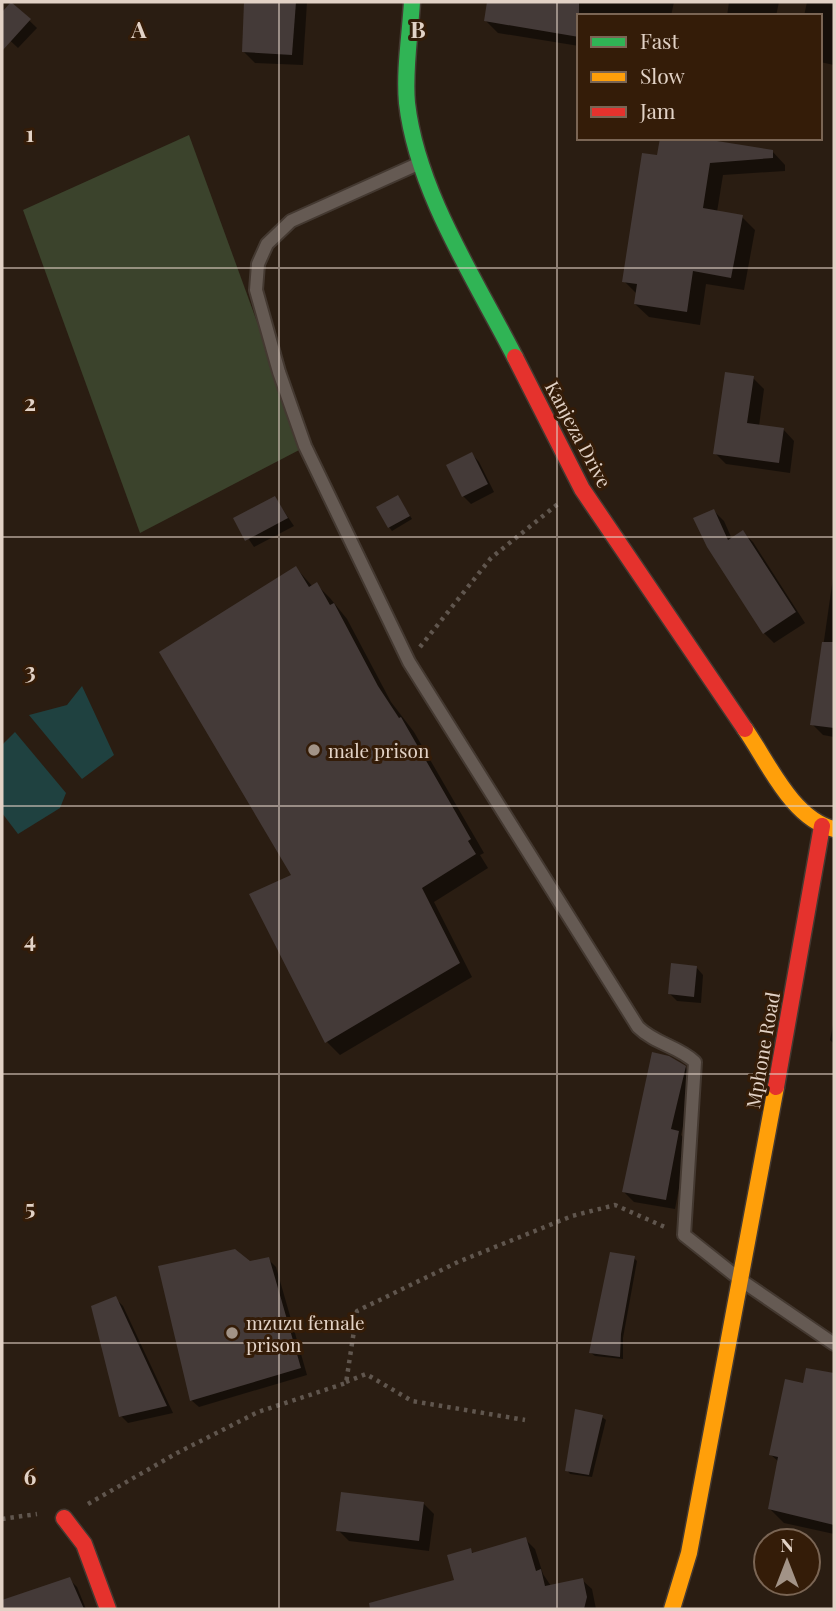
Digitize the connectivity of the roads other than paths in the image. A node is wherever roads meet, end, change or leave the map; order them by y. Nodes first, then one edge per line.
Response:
1 (411, 2) edge
2 (420, 163) junction
3 (828, 827) edge
4 (742, 1281) junction
5 (834, 1345) edge
6 (64, 1518) road end
7 (108, 1609) edge
8 (672, 1609) edge

1 - 2 street, Kanjeza Drive
2 - 3 street, Kanjeza Drive
2 - 4 lane
3 - 4 street, Mphone Road
4 - 5 lane
4 - 8 street, Mphone Road
6 - 7 street

